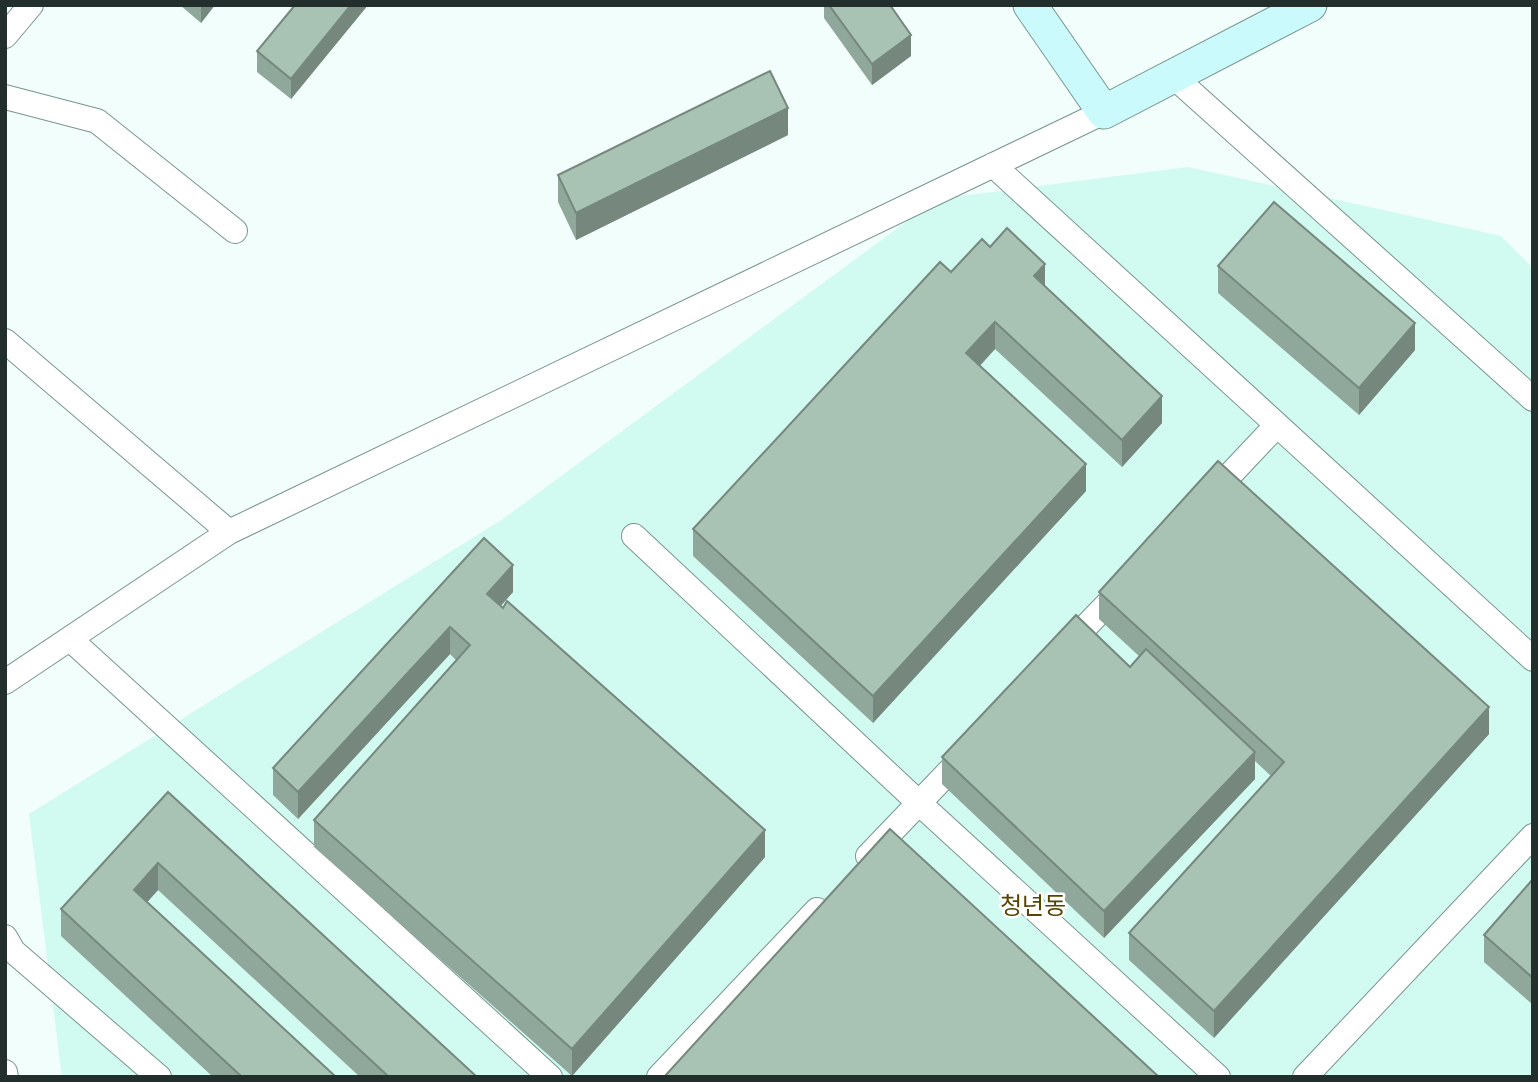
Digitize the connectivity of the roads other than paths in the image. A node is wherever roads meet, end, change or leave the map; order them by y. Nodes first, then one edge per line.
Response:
1 (31, 5) edge
2 (1030, 5) edge
3 (1310, 5) edge
4 (5, 36) edge
5 (1172, 76) junction
6 (5, 97) edge
7 (1104, 112) junction
8 (993, 165) junction
9 (235, 231) dead end
10 (5, 341) edge
11 (1533, 399) edge
12 (1278, 425) junction
13 (1192, 514) edge
14 (229, 532) junction
15 (634, 536) dead end
16 (1136, 574) edge
17 (70, 639) junction
18 (1533, 659) edge
19 (1051, 664) edge
20 (5, 682) edge
21 (975, 743) edge
22 (919, 803) junction
23 (1533, 836) edge
24 (851, 874) edge
25 (832, 894) edge
26 (5, 937) edge
27 (159, 1077) edge
28 (550, 1077) edge
29 (659, 1077) edge
30 (1218, 1077) edge
31 (1305, 1077) edge

1 - 4 street
2 - 7 main road
3 - 5 main road
5 - 7 main road
5 - 11 street
6 - 9 street
7 - 8 street
8 - 12 street
8 - 14 street
10 - 14 street
12 - 13 street
12 - 18 street
14 - 17 street
15 - 22 street
16 - 19 street
17 - 20 street
17 - 28 street
21 - 22 street
22 - 24 street
22 - 30 street
23 - 31 street
25 - 29 street
26 - 27 street

